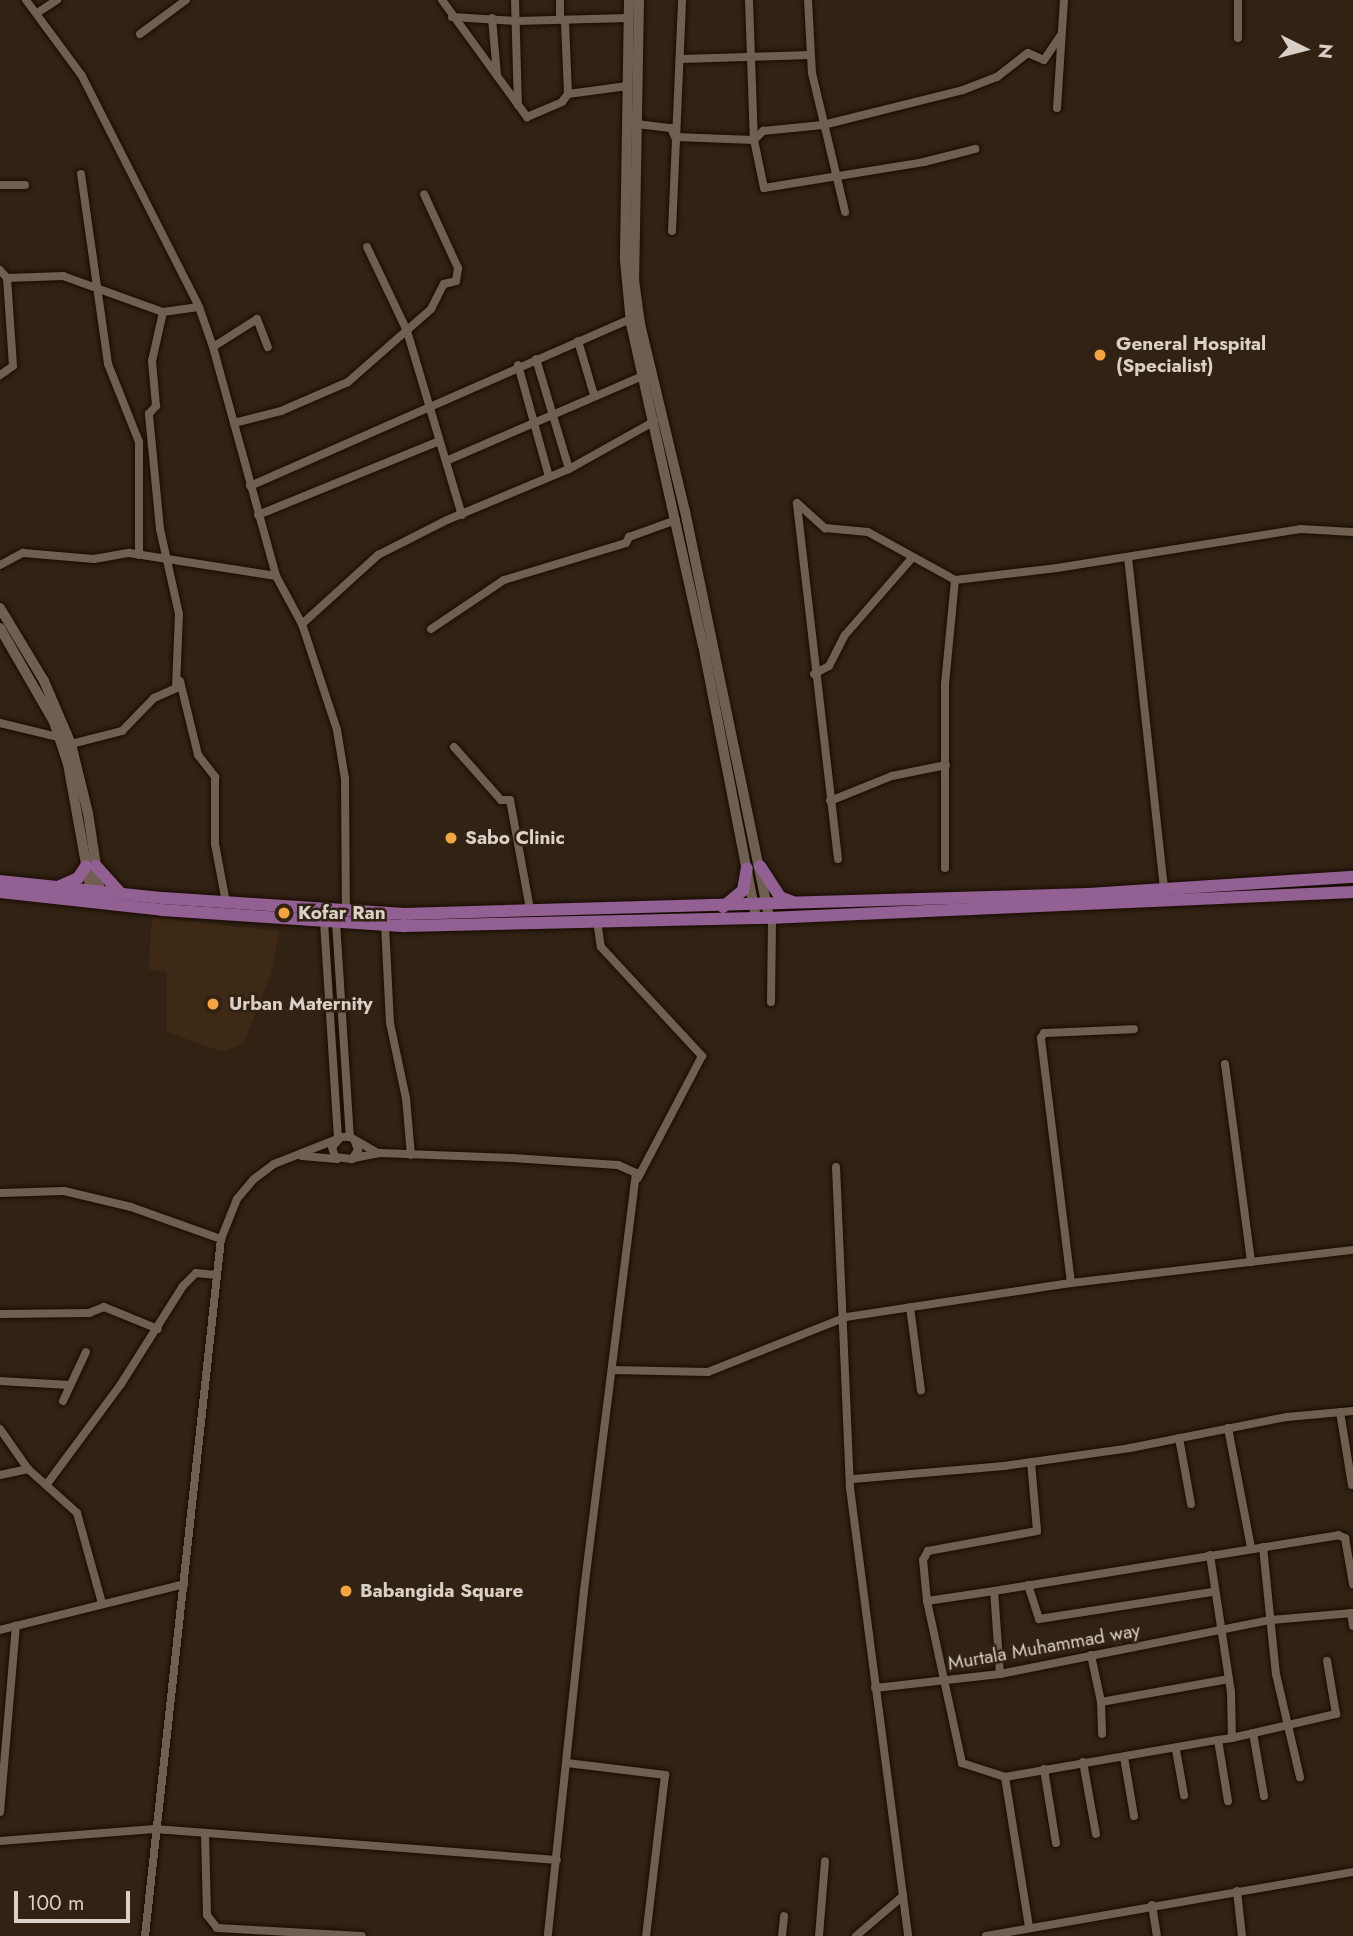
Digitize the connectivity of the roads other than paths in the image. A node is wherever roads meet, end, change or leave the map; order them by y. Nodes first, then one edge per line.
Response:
1 (26, 0) edge
2 (57, 0) edge
3 (442, 0) edge
4 (515, 0) edge
5 (560, 0) edge
6 (629, 0) edge
7 (639, 0) edge
8 (682, 0) edge
9 (749, 0) edge
10 (808, 0) edge
11 (1064, 0) edge
12 (1238, 0) edge
13 (180, 2) edge
14 (37, 13) junction
15 (452, 17) junction
16 (560, 17) junction
17 (492, 18) junction
18 (628, 18) junction
19 (516, 21) junction
20 (140, 34) dead end
21 (1060, 36) junction
22 (1238, 38) dead end
23 (810, 55) junction
24 (681, 59) junction
25 (750, 60) junction
26 (498, 77) junction
27 (627, 86) junction
28 (568, 94) junction
29 (518, 105) junction
30 (1057, 108) dead end
31 (637, 124) junction
32 (823, 125) junction
33 (675, 137) junction
34 (754, 140) junction
35 (975, 149) dead end
36 (80, 174) dead end
37 (837, 178) junction
38 (0, 185) edge
39 (25, 185) dead end
40 (424, 194) dead end
41 (845, 212) dead end
42 (672, 231) dead end
43 (367, 247) dead end
44 (0, 270) edge
45 (7, 278) junction
46 (100, 287) junction
47 (4, 292) edge
48 (198, 307) junction
49 (163, 312) junction
50 (631, 319) junction
51 (407, 331) junction
52 (578, 341) junction
53 (213, 347) junction
54 (268, 347) dead end
55 (536, 359) junction
56 (518, 365) junction
57 (0, 375) edge
58 (645, 375) junction
59 (594, 395) junction
60 (431, 409) junction
61 (551, 413) junction
62 (655, 421) junction
63 (234, 423) junction
64 (534, 423) junction
65 (439, 441) junction
66 (446, 461) junction
67 (569, 470) junction
68 (549, 477) junction
69 (250, 486) junction
70 (258, 515) junction
71 (461, 515) junction
72 (676, 520) junction
73 (1353, 532) edge
74 (139, 555) junction
75 (1128, 557) junction
76 (164, 559) junction
77 (911, 559) junction
78 (0, 565) edge
79 (276, 576) junction
80 (955, 580) junction
81 (0, 608) edge
82 (302, 624) junction
83 (0, 628) edge
84 (431, 629) dead end
85 (179, 674) junction
86 (814, 674) junction
87 (0, 723) edge
88 (58, 737) junction
89 (71, 744) junction
90 (454, 747) dead end
91 (946, 765) junction
92 (830, 801) junction
93 (838, 859) dead end
94 (91, 866) junction
95 (754, 867) junction
96 (945, 868) dead end
97 (1353, 877) edge
98 (0, 881) edge
99 (59, 886) junction
100 (1164, 889) junction
101 (0, 892) edge
102 (1353, 892) edge
103 (120, 893) junction
104 (96, 896) junction
105 (1037, 901) junction
106 (226, 902) junction
107 (796, 903) junction
108 (722, 907) junction
109 (530, 909) junction
110 (346, 911) junction
111 (764, 913) junction
112 (597, 920) junction
113 (330, 922) junction
114 (385, 925) junction
115 (771, 1002) dead end
116 (1135, 1030) dead end
117 (1225, 1064) dead end
118 (337, 1139) junction
119 (353, 1140) junction
120 (380, 1153) junction
121 (299, 1155) junction
122 (411, 1155) junction
123 (354, 1158) junction
124 (337, 1159) junction
125 (836, 1167) dead end
126 (0, 1193) edge
127 (634, 1198) junction
128 (221, 1239) junction
129 (1353, 1250) edge
130 (1251, 1262) junction
131 (216, 1275) junction
132 (1071, 1283) junction
133 (910, 1307) junction
134 (0, 1314) edge
135 (846, 1317) junction
136 (158, 1328) junction
137 (86, 1352) dead end
138 (612, 1370) junction
139 (0, 1381) edge
140 (69, 1385) junction
141 (921, 1390) dead end
142 (63, 1401) dead end
143 (1353, 1410) edge
144 (1340, 1412) junction
145 (1228, 1428) junction
146 (0, 1429) edge
147 (1179, 1438) junction
148 (1031, 1462) junction
149 (28, 1469) junction
150 (0, 1475) edge
151 (853, 1479) junction
152 (47, 1484) junction
153 (1352, 1485) edge
154 (1191, 1504) dead end
155 (1263, 1547) junction
156 (1251, 1548) junction
157 (1210, 1555) junction
158 (1352, 1567) edge
159 (184, 1584) junction
160 (1353, 1584) edge
161 (1028, 1585) junction
162 (994, 1591) junction
163 (1212, 1592) junction
164 (927, 1601) junction
165 (102, 1604) junction
166 (1352, 1613) edge
167 (1271, 1620) junction
168 (16, 1626) junction
169 (1353, 1626) edge
170 (0, 1630) edge
171 (1219, 1632) junction
172 (1091, 1655) junction
173 (1328, 1661) dead end
174 (1000, 1674) junction
175 (1229, 1679) junction
176 (944, 1681) junction
177 (874, 1688) junction
178 (1101, 1702) junction
179 (1288, 1728) junction
180 (1253, 1733) junction
181 (1102, 1734) dead end
182 (1232, 1738) junction
183 (1218, 1740) junction
184 (1176, 1750) junction
185 (1124, 1757) junction
186 (1083, 1762) junction
187 (566, 1763) junction
188 (1044, 1769) junction
189 (1005, 1777) junction
190 (1300, 1777) dead end
191 (1184, 1794) dead end
192 (1264, 1796) dead end
193 (1228, 1801) dead end
194 (0, 1812) edge
195 (1134, 1816) dead end
196 (155, 1829) junction
197 (205, 1833) junction
198 (1096, 1835) dead end
199 (0, 1841) edge
200 (1056, 1843) dead end
201 (557, 1860) junction
202 (825, 1861) dead end
203 (1353, 1872) edge
204 (1237, 1891) junction
205 (903, 1896) junction
206 (1152, 1905) junction
207 (784, 1916) dead end
208 (1024, 1931) edge
209 (145, 1936) edge
210 (362, 1936) edge
211 (548, 1936) edge
212 (646, 1936) edge
213 (782, 1936) edge
214 (818, 1936) edge
215 (856, 1936) edge
216 (908, 1936) edge
217 (986, 1936) edge
218 (1157, 1936) edge
219 (1242, 1936) edge

1 - 14 street
2 - 14 street
3 - 15 street
4 - 19 street
5 - 16 street
6 - 18 street
7 - 31 street
8 - 24 street
9 - 25 street
10 - 23 street
11 - 21 street
12 - 22 street
13 - 20 street
14 - 48 street
15 - 17 street
15 - 26 street
16 - 18 street
16 - 19 street
16 - 28 street
17 - 19 street
17 - 26 street
18 - 27 street
19 - 29 street
21 - 30 street
21 - 32 street
23 - 25 street
23 - 32 street
24 - 25 street
24 - 33 street
25 - 34 street
26 - 29 street
27 - 28 street
27 - 50 street
28 - 29 street
31 - 33 street
31 - 95 street
32 - 34 street
32 - 37 street
33 - 34 street
33 - 42 street
34 - 37 street
35 - 37 street
36 - 46 street
37 - 41 street
38 - 39 street
40 - 51 street
43 - 51 street
44 - 45 street
45 - 46 street
45 - 47 street
46 - 49 street
46 - 74 street
47 - 57 street
48 - 49 street
48 - 53 street
49 - 76 street
50 - 52 street
50 - 58 street
51 - 60 street
51 - 63 street
52 - 55 street
52 - 59 street
53 - 54 street
53 - 63 street
55 - 56 street
55 - 61 street
56 - 60 street
56 - 64 street
58 - 59 street
58 - 62 street
59 - 61 street
60 - 65 street
60 - 69 street
61 - 64 street
61 - 67 street
62 - 67 street
62 - 72 street
63 - 69 street
64 - 66 street
64 - 68 street
65 - 66 street
65 - 70 street
66 - 71 street
67 - 68 street
68 - 71 street
69 - 70 street
70 - 79 street
71 - 82 street
72 - 84 street
72 - 95 street
73 - 75 street
74 - 76 street
74 - 78 street
75 - 80 street
75 - 100 street
76 - 79 street
76 - 85 street
77 - 80 street
77 - 86 street
77 - 86 street
79 - 82 street
80 - 91 street
81 - 89 street
82 - 110 street
83 - 88 street
85 - 89 street
85 - 106 street
86 - 92 street
87 - 88 street
88 - 94 street
89 - 94 street
90 - 109 street
91 - 92 street
91 - 96 street
92 - 93 street
94 - 99 main road
94 - 103 main road
94 - 104 street
95 - 107 main road
95 - 108 main road
95 - 111 street
97 - 100 main road
98 - 99 main road
99 - 104 main road
100 - 105 main road
101 - 104 main road
102 - 105 main road
103 - 104 main road
103 - 106 main road
104 - 113 main road
105 - 107 main road
105 - 111 main road
106 - 110 main road
107 - 111 main road
108 - 109 main road
108 - 111 main road
109 - 110 main road
111 - 112 main road
111 - 115 street
112 - 114 main road
112 - 127 street
113 - 114 main road
113 - 118 street
113 - 119 street
114 - 122 street
116 - 132 street
117 - 130 street
118 - 119 street
118 - 121 street
118 - 124 street
119 - 120 street
119 - 123 street
120 - 122 street
120 - 123 street
121 - 124 street
121 - 128 street
122 - 127 street
123 - 124 street
125 - 135 street
126 - 128 street
127 - 138 street
128 - 131 street
129 - 130 street
130 - 132 street
131 - 136 street
131 - 159 street
132 - 133 street
133 - 135 street
133 - 141 street
134 - 136 street
135 - 138 street
135 - 151 street
136 - 152 street
137 - 140 street
138 - 187 street
139 - 140 street
140 - 142 street
143 - 144 street
144 - 145 street
144 - 153 street
145 - 147 street
145 - 156 street
146 - 149 street
147 - 148 street
147 - 154 street
148 - 151 street
148 - 164 street
149 - 150 street
149 - 152 street
151 - 177 street
152 - 165 street
155 - 156 street
155 - 158 street
155 - 167 street
156 - 157 street
157 - 161 street
157 - 163 street
158 - 160 street
159 - 165 street
159 - 196 street
161 - 162 street
161 - 163 street
162 - 164 street
162 - 174 street
163 - 171 street
164 - 176 street
165 - 168 street
166 - 167 street, Murtala Muhammad way
166 - 169 street
167 - 171 street, Murtala Muhammad way
167 - 179 street
168 - 170 street
168 - 194 street
171 - 172 street, Murtala Muhammad way
171 - 175 street
172 - 174 street, Murtala Muhammad way
172 - 178 street
173 - 179 street
174 - 176 street, Murtala Muhammad way
175 - 178 street
175 - 182 street
176 - 177 street, Murtala Muhammad way
176 - 189 street
177 - 205 street
178 - 181 street
179 - 180 street
179 - 190 street
180 - 182 street
180 - 192 street
182 - 183 street
183 - 184 street
183 - 193 street
184 - 185 street
184 - 191 street
185 - 186 street
185 - 195 street
186 - 188 street
186 - 198 street
187 - 201 street
187 - 212 street
188 - 189 street
188 - 200 street
189 - 208 street
196 - 197 street
196 - 199 street
196 - 209 street
197 - 201 street
197 - 210 street
201 - 211 street
202 - 214 street
203 - 204 street
204 - 206 street
204 - 219 street
205 - 215 street
205 - 216 street
206 - 208 street
206 - 218 street
207 - 213 street
208 - 217 street

